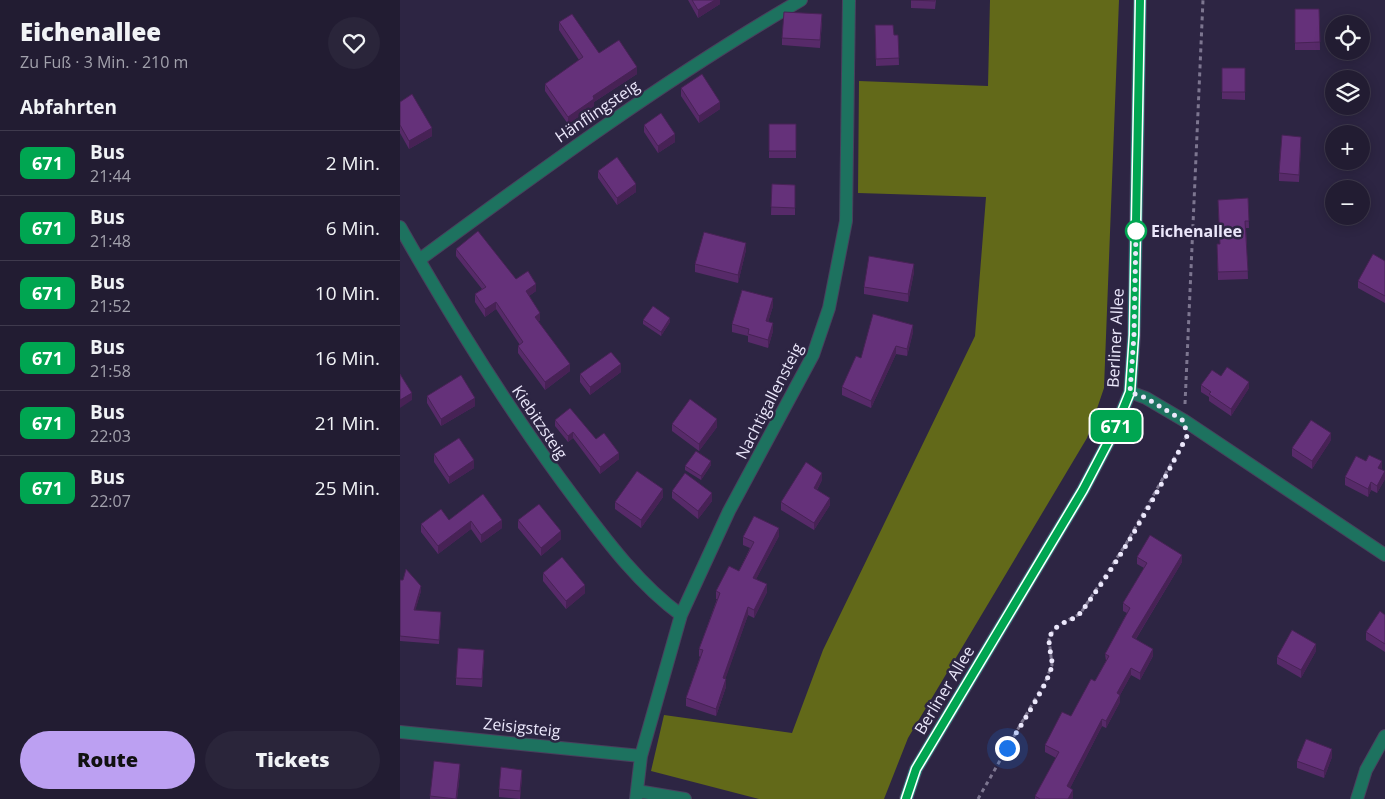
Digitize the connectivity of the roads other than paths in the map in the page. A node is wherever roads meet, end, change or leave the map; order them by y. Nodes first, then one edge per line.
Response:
1 (801, 0) edge
2 (849, 0) edge
3 (1140, 0) edge
4 (400, 227) edge
5 (419, 260) junction
6 (1130, 392) junction
7 (1384, 553) edge
8 (681, 615) junction
9 (400, 732) edge
10 (1385, 736) edge
11 (641, 756) junction
12 (636, 795) edge
13 (685, 799) edge
14 (906, 799) edge
15 (1357, 799) edge

1 - 5 street, Hänflingsteig
2 - 8 street, Nachtigallensteig
3 - 6 main road, Berliner Allee
4 - 5 street, Kiebitzsteig
5 - 8 street, Kiebitzsteig
6 - 7 street
6 - 14 main road, Berliner Allee
8 - 11 street, Nachtigallensteig
9 - 11 street, Zeisigsteig
10 - 15 street
11 - 12 street, Nachtigallensteig
12 - 13 street

